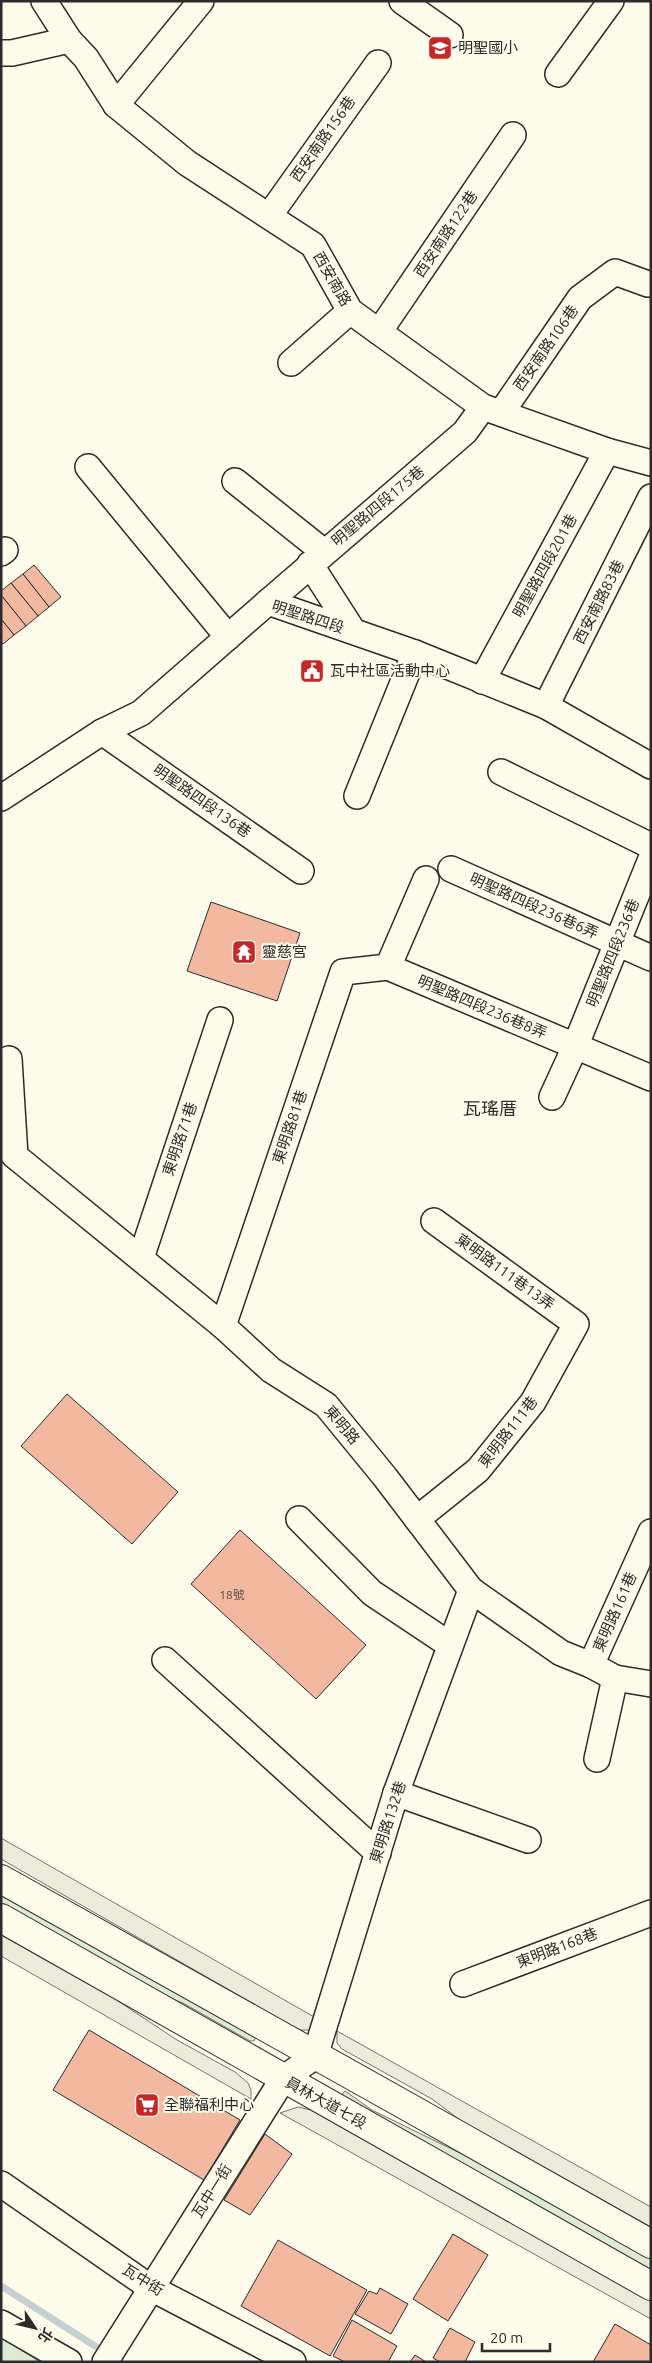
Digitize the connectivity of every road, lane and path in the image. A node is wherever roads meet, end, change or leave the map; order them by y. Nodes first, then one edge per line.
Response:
1 (44, 1) edge
2 (201, 1) edge
3 (402, 1) edge
4 (611, 1) edge
5 (450, 35) dead end
6 (69, 40) junction
7 (1, 53) edge
8 (378, 63) dead end
9 (558, 74) dead end
10 (116, 105) junction
11 (513, 135) dead end
12 (269, 216) junction
13 (648, 284) dead end
14 (350, 311) junction
15 (379, 332) junction
16 (292, 363) dead end
17 (492, 410) junction
18 (607, 451) junction
19 (651, 463) edge
20 (88, 467) dead end
21 (236, 481) dead end
22 (651, 497) edge
23 (317, 558) junction
24 (268, 602) junction
25 (353, 631) junction
26 (228, 637) junction
27 (415, 653) junction
28 (482, 681) junction
29 (546, 706) junction
30 (102, 732) junction
31 (651, 766) edge
32 (501, 772) dead end
33 (357, 796) dead end
34 (1, 798) edge
35 (651, 846) edge
36 (651, 859) edge
37 (451, 869) dead end
38 (301, 871) dead end
39 (426, 879) dead end
40 (617, 943) junction
41 (651, 958) edge
42 (388, 967) junction
43 (220, 1020) dead end
44 (576, 1047) junction
45 (9, 1059) dead end
46 (651, 1078) edge
47 (552, 1097) dead end
48 (8, 1148) edge
49 (434, 1221) dead end
50 (141, 1258) junction
51 (576, 1324) joint
52 (223, 1326) junction
53 (299, 1519) dead end
54 (417, 1519) junction
55 (651, 1532) edge
56 (471, 1590) junction
57 (450, 1645) junction
58 (165, 1660) dead end
59 (591, 1665) junction
60 (615, 1678) junction
61 (651, 1684) edge
62 (597, 1759) dead end
63 (396, 1793) junction
64 (528, 1840) dead end
65 (378, 1853) junction
66 (1, 1879) edge
67 (651, 1913) edge
68 (1, 1918) edge
69 (463, 1984) dead end
70 (315, 2056) junction
71 (283, 2079) junction
72 (1, 2184) edge
73 (651, 2244) edge
74 (651, 2286) edge
75 (151, 2288) junction
76 (1, 2322) edge
77 (69, 2362) edge
78 (105, 2362) edge
79 (293, 2362) edge

1 - 6 street, 西安南路
2 - 10 street
3 - 5 street
4 - 9 street
6 - 7 street
6 - 10 street, 西安南路
8 - 12 street, 西安南路156巷
10 - 12 street, 西安南路
11 - 15 street, 西安南路122巷
12 - 14 street, 西安南路
13 - 17 street, 西安南路106巷
14 - 15 street, 西安南路
14 - 16 street
15 - 17 street, 西安南路
17 - 18 street, 西安南路
17 - 23 street, 明聖路四段175巷
18 - 19 street, 西安南路
18 - 28 street, 明聖路四段201巷
20 - 26 street
21 - 23 street
22 - 29 street, 西安南路83巷
23 - 24 street, 明聖路四段175巷
23 - 25 street
24 - 25 street, 明聖路四段
24 - 26 street, 明聖路四段
25 - 27 street, 明聖路四段
26 - 30 street, 明聖路四段
27 - 28 street, 明聖路四段
27 - 33 street
28 - 29 street, 明聖路四段
29 - 31 street, 明聖路四段
30 - 34 street, 明聖路四段
30 - 38 street, 明聖路四段136巷
32 - 35 street
36 - 40 street, 明聖路四段236巷
37 - 40 street, 明聖路四段236巷6弄
39 - 42 street
40 - 41 street, 明聖路四段236巷6弄
40 - 44 street, 明聖路四段236巷
42 - 44 street, 明聖路四段236巷8弄
42 - 52 street, 東明路81巷
43 - 50 street, 東明路71巷
44 - 46 street, 明聖路四段236巷8弄
44 - 47 street, 明聖路四段236巷
45 - 48 street
48 - 50 street, 東明路
49 - 51 street, 東明路111巷13弄
50 - 52 street, 東明路
51 - 54 street, 東明路111巷
52 - 54 street, 東明路
53 - 57 street
54 - 56 street, 東明路
55 - 59 street, 東明路161巷
56 - 57 street, 東明路132巷
56 - 59 street, 東明路
57 - 63 street, 東明路132巷
58 - 65 street
59 - 60 street, 東明路
60 - 61 street, 東明路
60 - 62 street
63 - 64 street
63 - 65 street, 東明路132巷
65 - 70 street, 東明路132巷
66 - 70 main road
67 - 69 street, 東明路168巷
68 - 71 main road, 員林大道七段
70 - 71 street, 瓦中一街
70 - 73 main road
71 - 74 main road, 員林大道七段
71 - 75 street, 瓦中一街
72 - 75 street, 瓦中街
75 - 78 street, 瓦中一街
75 - 79 street, 瓦中街
76 - 77 street

